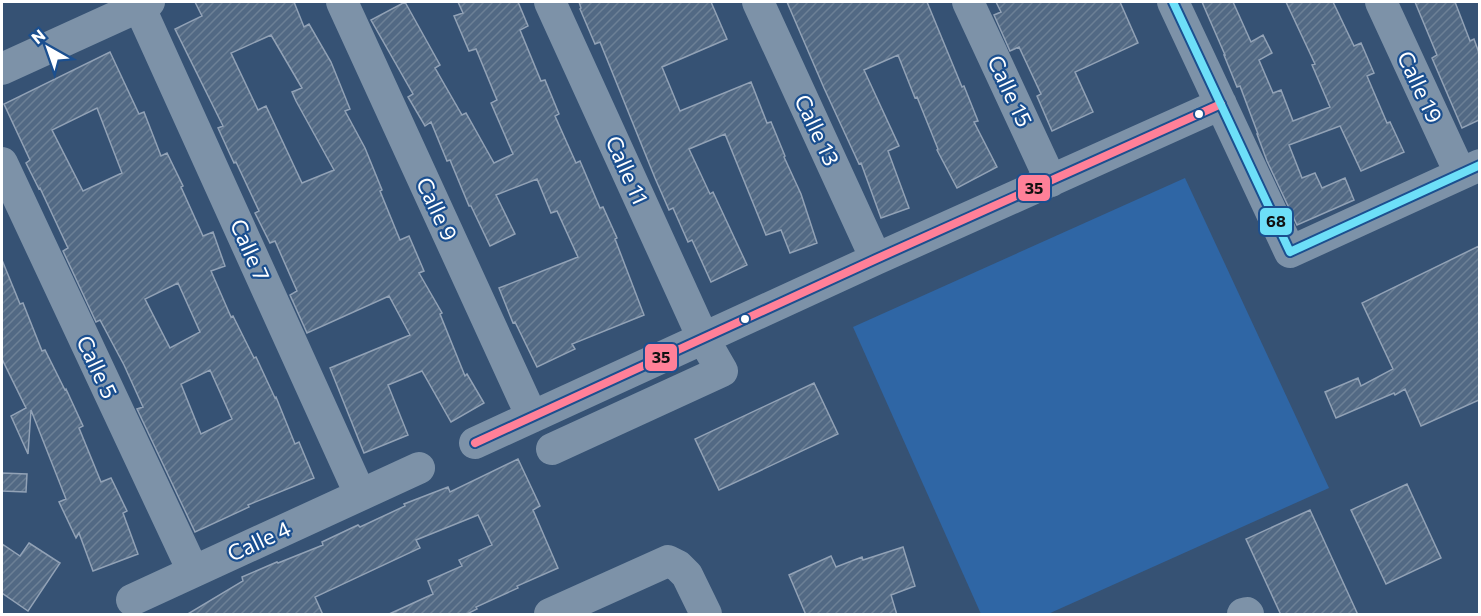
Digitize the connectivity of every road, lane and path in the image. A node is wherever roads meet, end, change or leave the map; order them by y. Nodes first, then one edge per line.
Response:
1 (342, 2) edge
2 (550, 2) edge
3 (758, 2) edge
4 (968, 2) edge
5 (1173, 2) edge
6 (1381, 2) edge
7 (144, 4) edge
8 (2, 69) edge
9 (1221, 104) junction
10 (2, 163) edge
11 (1470, 169) edge
12 (1051, 181) junction
13 (876, 258) junction
14 (703, 338) junction
15 (532, 417) junction
16 (475, 443) dead end
17 (552, 449) dead end
18 (419, 468) dead end
19 (374, 488) junction
20 (193, 571) junction
21 (132, 600) dead end
22 (550, 615) edge
23 (706, 615) edge
24 (1243, 615) edge
25 (1248, 615) edge

1 - 15 street, Calle 9
2 - 14 street, Calle 11
3 - 13 street, Calle 13
4 - 12 street, Calle 15
5 - 9 street
6 - 11 street, Calle 19
7 - 8 street
7 - 19 street, Calle 7
9 - 11 street
9 - 12 street
10 - 20 street, Calle 5
12 - 13 street
13 - 14 street
14 - 15 street
14 - 17 street, Calle 11
15 - 16 street
18 - 19 street, Calle 4
19 - 20 street, Calle 4
20 - 21 street, Calle 4
22 - 23 street
24 - 25 street

